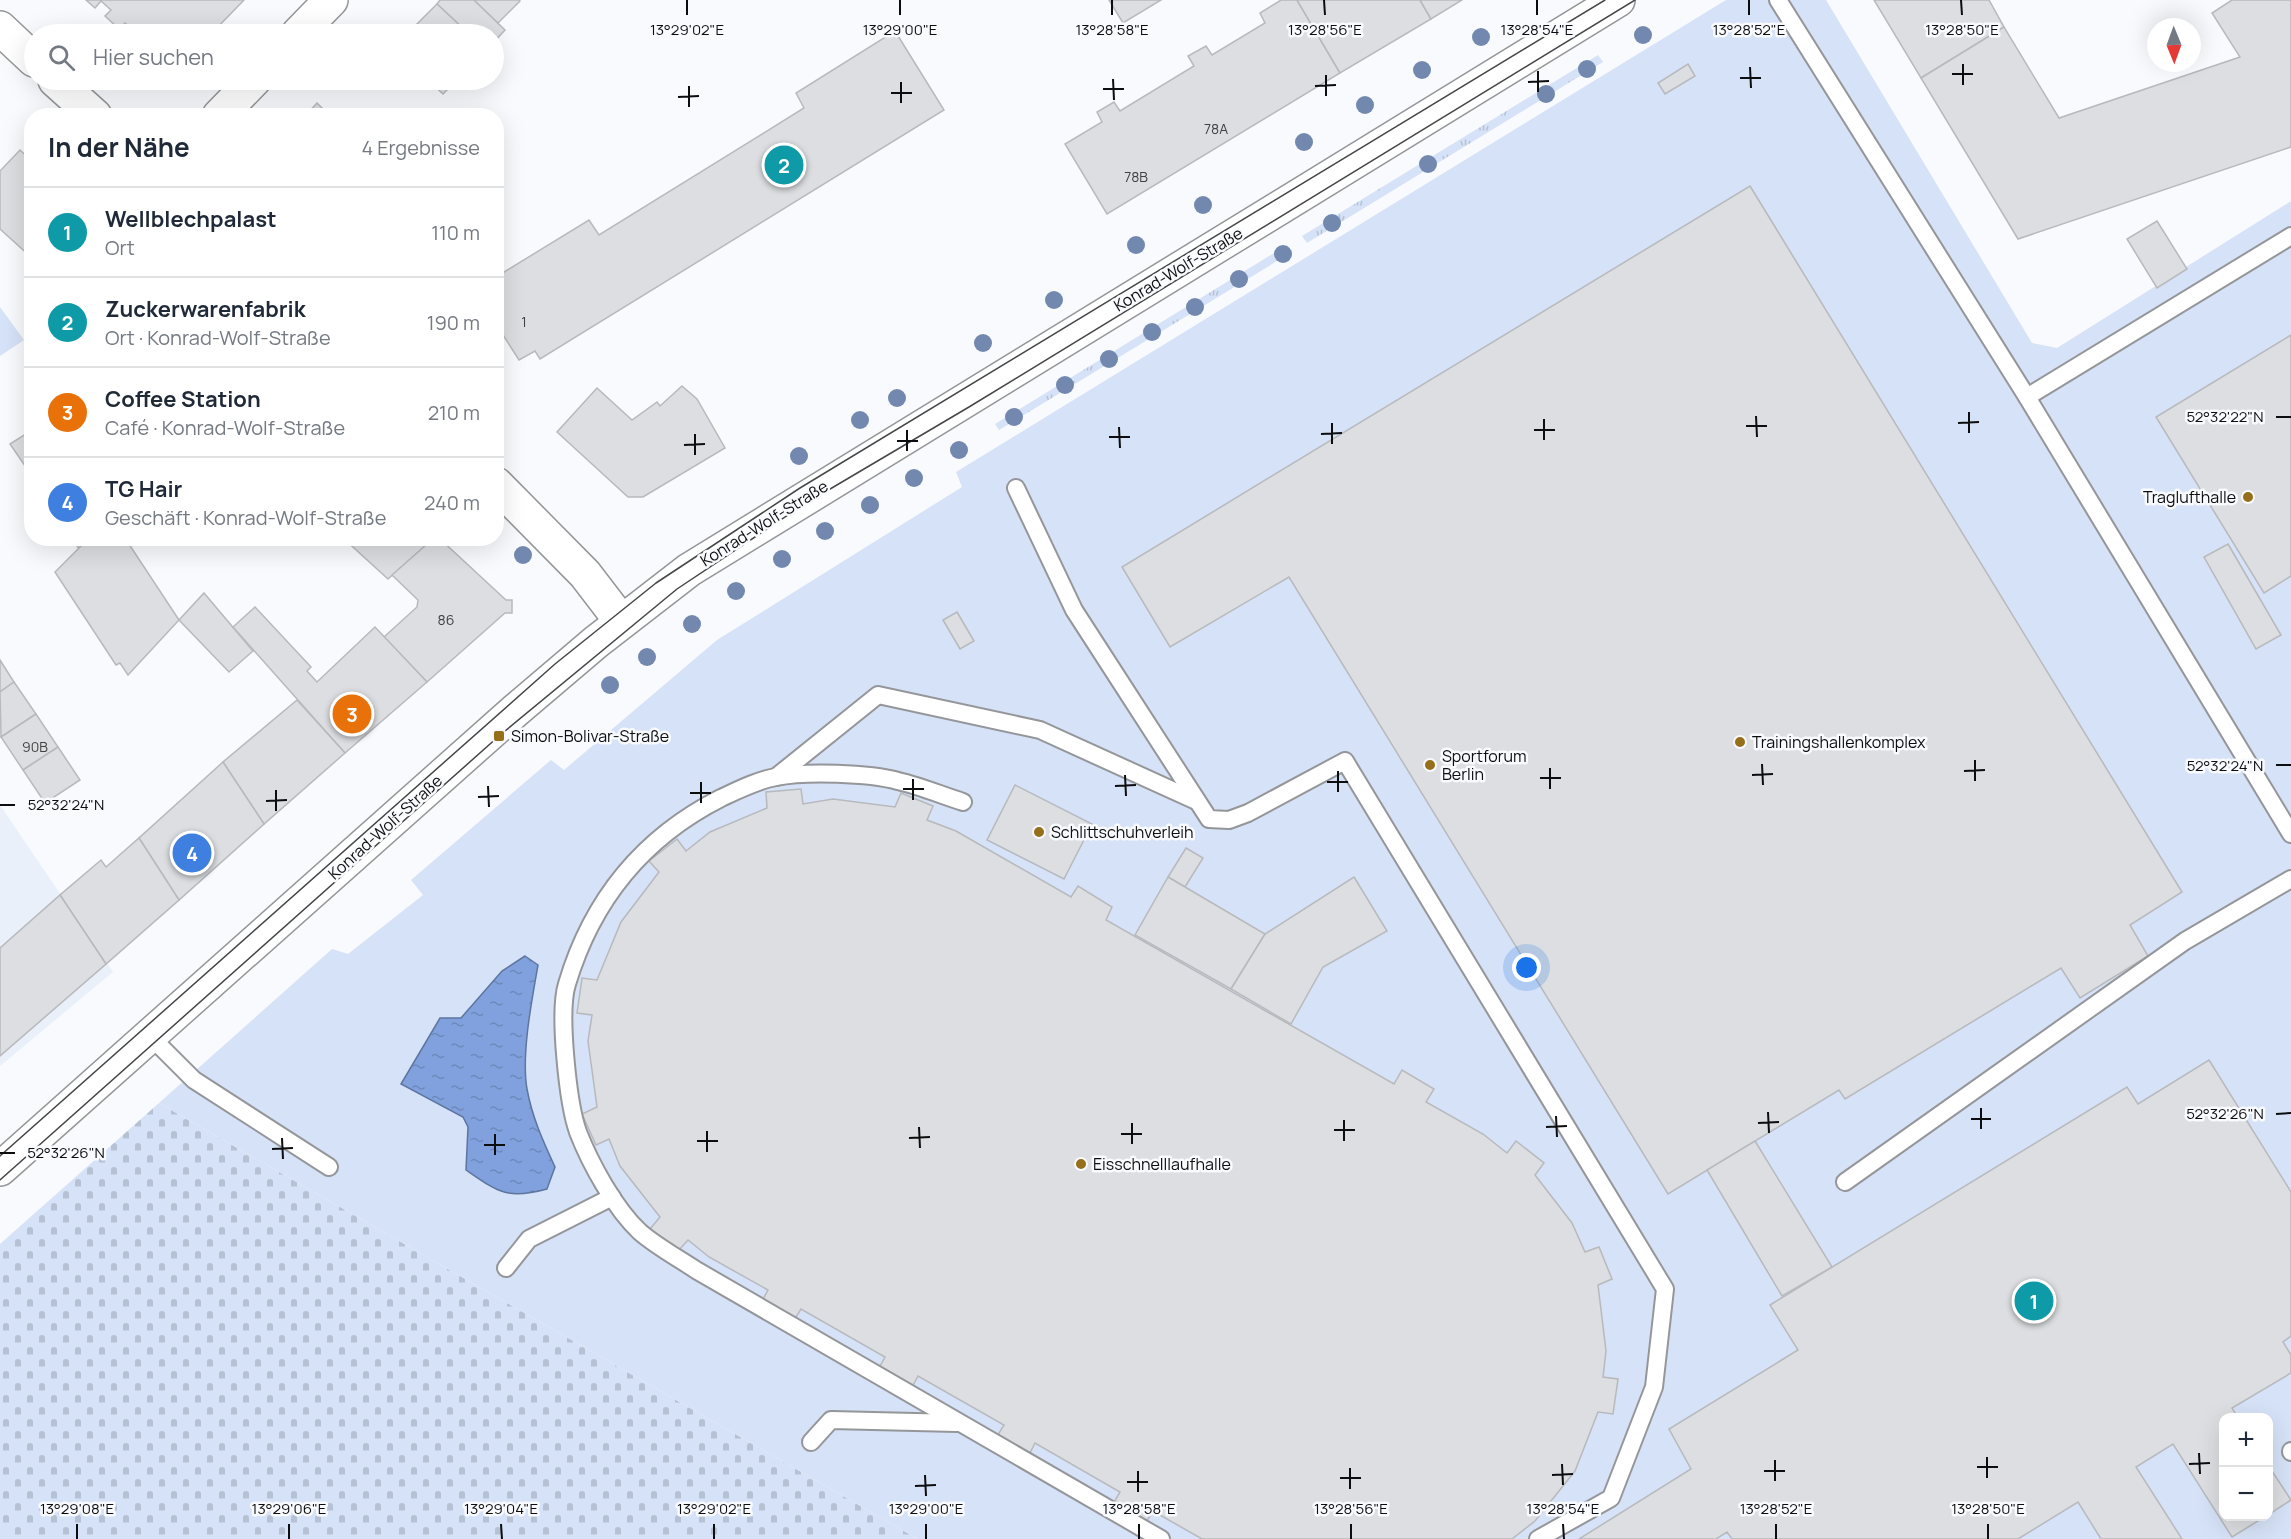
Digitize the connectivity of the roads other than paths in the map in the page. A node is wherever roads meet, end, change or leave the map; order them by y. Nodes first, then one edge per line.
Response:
1 (331, 0) edge
2 (1617, 0) edge
3 (1779, 0) edge
4 (308, 24) edge
5 (0, 28) edge
6 (24, 51) edge
7 (67, 90) edge
8 (244, 90) edge
9 (86, 108) edge
10 (227, 108) edge
11 (2291, 236) edge
12 (2027, 397) junction
13 (1016, 488) dead end
14 (504, 492) edge
15 (621, 621) junction
16 (776, 777) junction
17 (1195, 801) junction
18 (963, 802) dead end
19 (2291, 834) edge
20 (2291, 879) edge
21 (150, 1036) junction
22 (329, 1167) dead end
23 (0, 1169) edge
24 (1845, 1182) dead end
25 (612, 1197) junction
26 (506, 1268) dead end
27 (961, 1424) junction
28 (811, 1442) dead end
29 (1161, 1539) edge
30 (1538, 1539) edge

1 - 4 main road
2 - 15 main road, Konrad-Wolf-Straße
3 - 12 lane
5 - 6 main road
7 - 9 main road
8 - 10 main road
11 - 12 lane
12 - 19 lane
13 - 17 lane
14 - 15 main road
15 - 21 main road, Konrad-Wolf-Straße
16 - 17 lane
16 - 18 lane
16 - 25 lane
17 - 30 lane
20 - 24 lane
21 - 22 lane
21 - 23 main road, Konrad-Wolf-Straße
25 - 26 lane
25 - 27 lane
27 - 28 lane
27 - 29 lane

